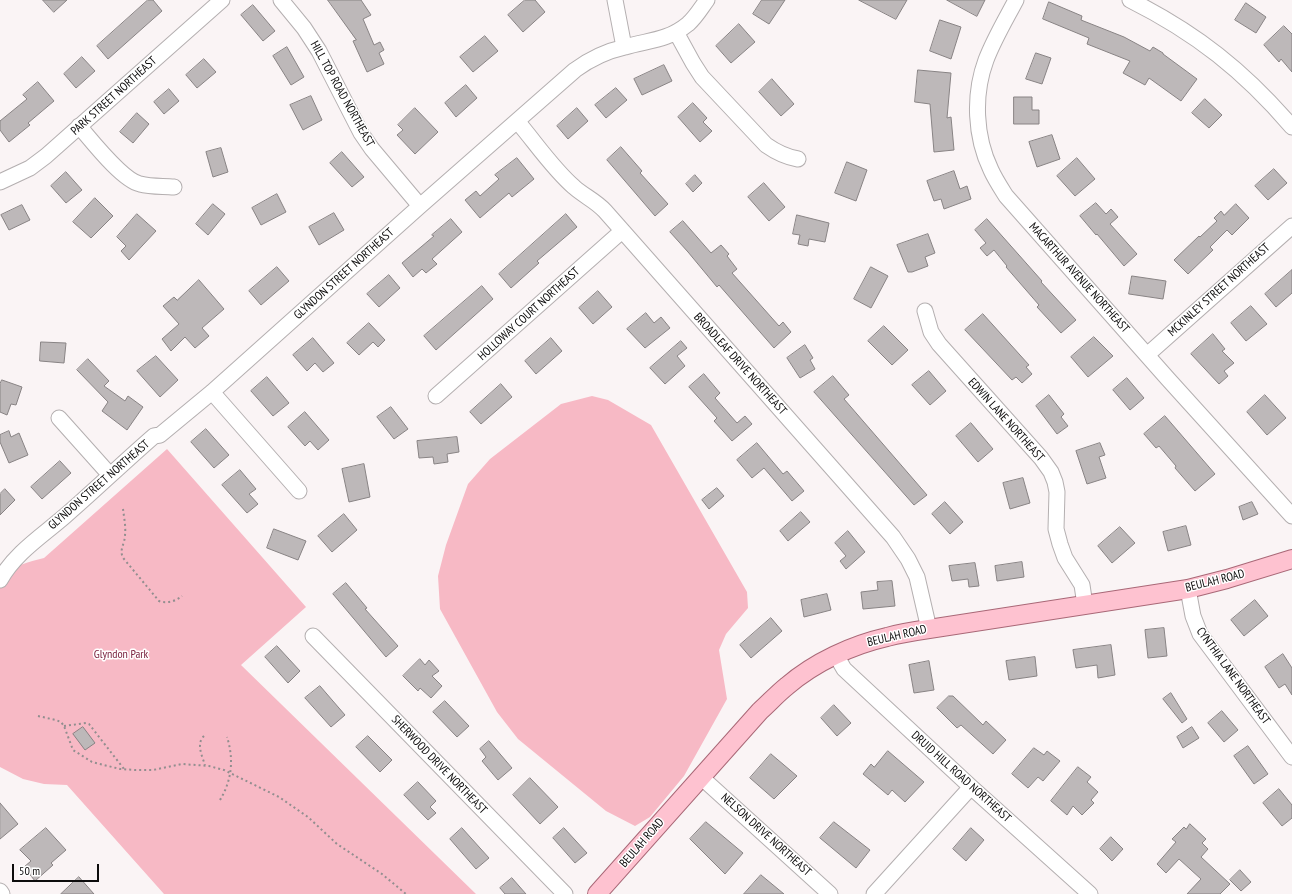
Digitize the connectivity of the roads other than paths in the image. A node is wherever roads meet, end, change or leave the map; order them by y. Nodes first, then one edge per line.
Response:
1 (222, 0) edge
2 (281, 0) edge
3 (615, 0) edge
4 (707, 0) edge
5 (1016, 0) edge
6 (1130, 0) edge
7 (676, 32) junction
8 (624, 47) junction
9 (517, 121) junction
10 (79, 126) junction
11 (1292, 127) edge
12 (798, 159) dead end
13 (0, 182) edge
14 (174, 187) dead end
15 (420, 206) junction
16 (1292, 226) edge
17 (622, 231) junction
18 (925, 311) dead end
19 (1147, 355) junction
20 (212, 392) junction
21 (436, 396) dead end
22 (59, 418) dead end
23 (110, 475) junction
24 (299, 491) dead end
25 (1292, 516) edge
26 (1292, 559) edge
27 (0, 580) edge
28 (1188, 589) junction
29 (1085, 605) junction
30 (929, 629) junction
31 (313, 636) dead end
32 (836, 655) junction
33 (1292, 757) edge
34 (701, 777) junction
35 (971, 787) junction
36 (0, 891) edge
37 (2, 894) edge
38 (565, 894) edge
39 (597, 894) edge
40 (830, 894) edge
41 (874, 894) edge
42 (1090, 894) edge

1 - 10 street, PARK STREET NORTHEAST
2 - 15 street, HILL TOP ROAD NORTHEAST
3 - 8 street
4 - 7 street, GLYNDON STREET NORTHEAST
5 - 19 street, MACARTHUR AVENUE NORTHEAST
6 - 11 street
7 - 8 street, GLYNDON STREET NORTHEAST
7 - 12 street
8 - 9 street, GLYNDON STREET NORTHEAST
9 - 15 street, GLYNDON STREET NORTHEAST
9 - 17 street, BROADLEAF DRIVE NORTHEAST
10 - 13 street, PARK STREET NORTHEAST
10 - 14 street
15 - 20 street, GLYNDON STREET NORTHEAST
16 - 19 street, MCKINLEY STREET NORTHEAST
17 - 21 street, HOLLOWAY COURT NORTHEAST
17 - 30 street, BROADLEAF DRIVE NORTHEAST
18 - 29 street, EDWIN LANE NORTHEAST
19 - 25 street, MACARTHUR AVENUE NORTHEAST
20 - 23 street, GLYNDON STREET NORTHEAST
20 - 24 street
22 - 23 street
23 - 27 street, GLYNDON STREET NORTHEAST
26 - 28 main road, BEULAH ROAD
28 - 29 main road, BEULAH ROAD
28 - 33 street, CYNTHIA LANE NORTHEAST
29 - 30 main road, BEULAH ROAD
30 - 32 main road, BEULAH ROAD
31 - 38 street, SHERWOOD DRIVE NORTHEAST
32 - 34 main road, BEULAH ROAD
32 - 35 street, DRUID HILL ROAD NORTHEAST
34 - 39 main road, BEULAH ROAD
34 - 40 street, NELSON DRIVE NORTHEAST
35 - 41 street
35 - 42 street, DRUID HILL ROAD NORTHEAST
36 - 37 street

